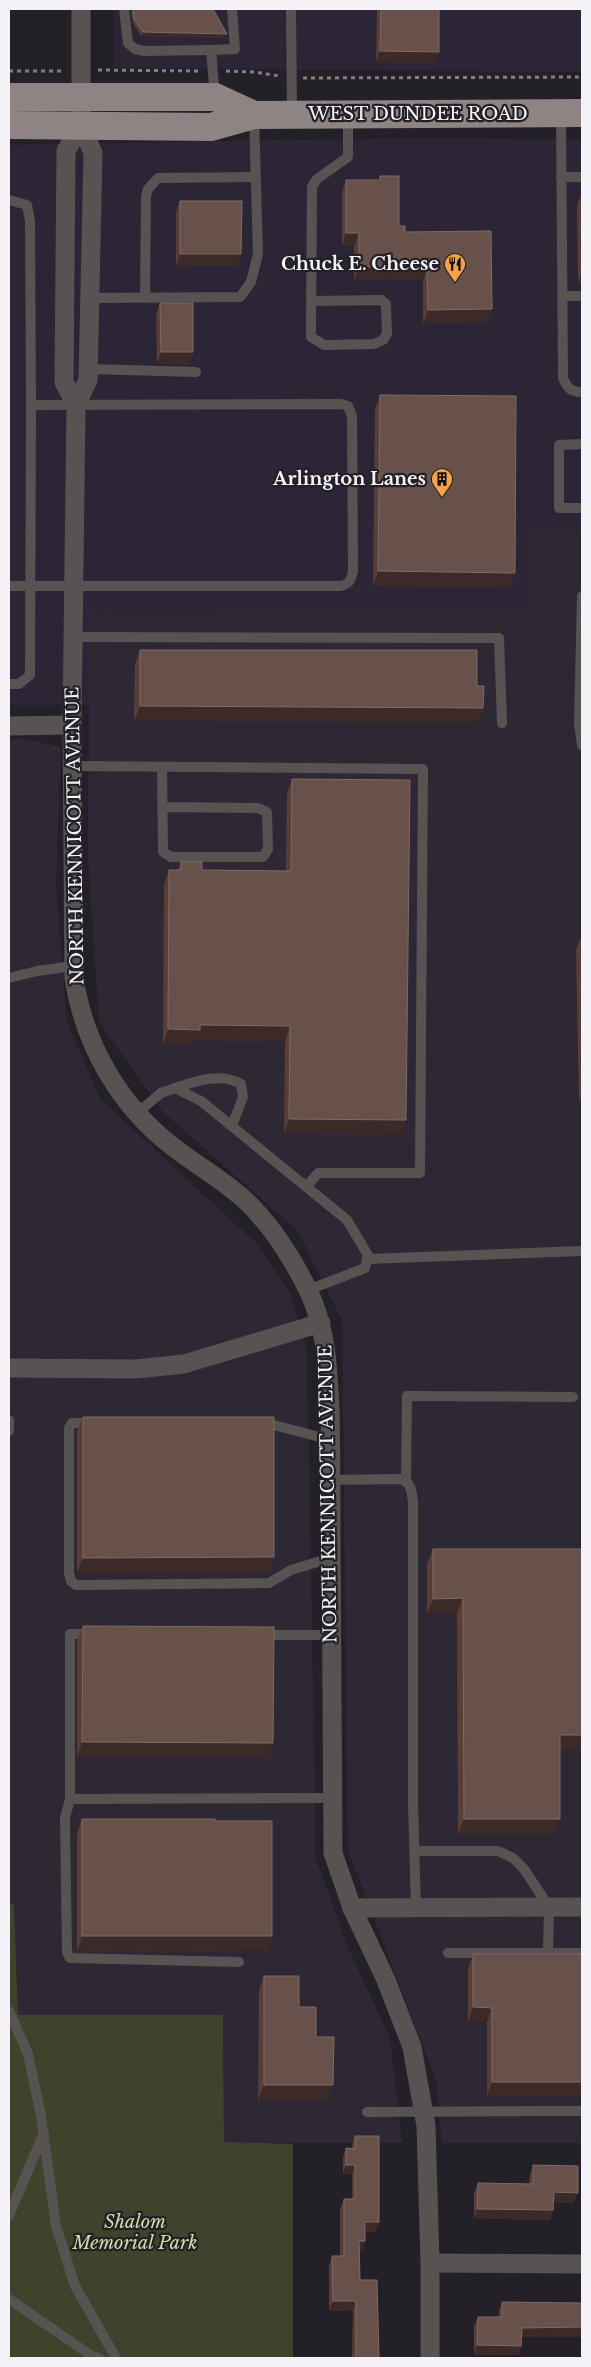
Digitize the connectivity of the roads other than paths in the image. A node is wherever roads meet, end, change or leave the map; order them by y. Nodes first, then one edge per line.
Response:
1 (82, 9) edge
2 (124, 9) edge
3 (232, 9) edge
4 (291, 9) edge
5 (212, 50) junction
6 (214, 84) junction
7 (9, 97) edge
8 (81, 97) junction
9 (571, 113) edge
10 (348, 114) junction
11 (254, 115) junction
12 (292, 115) junction
13 (9, 124) edge
14 (81, 124) junction
15 (256, 177) junction
16 (561, 177) junction
17 (582, 177) edge
18 (9, 200) edge
19 (562, 296) junction
20 (582, 296) edge
21 (90, 298) junction
22 (145, 298) junction
23 (311, 301) junction
24 (89, 369) junction
25 (196, 372) dead end
26 (582, 392) edge
27 (31, 405) junction
28 (76, 405) junction
29 (582, 444) edge
30 (582, 508) edge
31 (31, 585) junction
32 (9, 586) edge
33 (74, 586) junction
34 (582, 596) edge
35 (73, 637) junction
36 (9, 684) edge
37 (502, 722) dead end
38 (72, 725) junction
39 (9, 726) edge
40 (582, 745) edge
41 (73, 766) junction
42 (162, 767) junction
43 (162, 807) junction
44 (73, 966) junction
45 (9, 978) edge
46 (174, 1088) junction
47 (136, 1114) junction
48 (232, 1126) junction
49 (306, 1186) junction
50 (582, 1251) edge
51 (367, 1259) junction
52 (308, 1290) junction
53 (321, 1323) junction
54 (9, 1368) edge
55 (573, 1397) dead end
56 (9, 1420) edge
57 (100, 1422) edge
58 (249, 1422) edge
59 (9, 1430) edge
60 (331, 1440) junction
61 (331, 1480) junction
62 (406, 1481) junction
63 (331, 1558) junction
64 (108, 1634) edge
65 (244, 1635) edge
66 (332, 1635) junction
67 (333, 1798) junction
68 (70, 1799) junction
69 (415, 1851) junction
70 (549, 1907) junction
71 (582, 1907) edge
72 (352, 1908) junction
73 (416, 1908) junction
74 (448, 1953) dead end
75 (548, 1953) junction
76 (582, 1953) edge
77 (239, 1962) dead end
78 (9, 2011) edge
79 (424, 2111) junction
80 (582, 2111) edge
81 (367, 2112) dead end
82 (44, 2133) junction
83 (9, 2215) edge
84 (430, 2263) junction
85 (582, 2264) edge
86 (9, 2299) edge
87 (99, 2358) edge
88 (116, 2358) edge
89 (430, 2358) edge

1 - 8 street, NORTH KENNICOTT AVENUE
2 - 5 lane
3 - 5 lane
4 - 12 lane
5 - 6 lane
6 - 8 main road, WEST DUNDEE ROAD
6 - 11 main road, WEST DUNDEE ROAD
7 - 8 main road, WEST DUNDEE ROAD
8 - 14 street, NORTH KENNICOTT AVENUE
9 - 10 main road, WEST DUNDEE ROAD
9 - 16 lane
10 - 12 main road, WEST DUNDEE ROAD
10 - 23 lane
11 - 12 main road, WEST DUNDEE ROAD
11 - 14 main road, WEST DUNDEE ROAD
11 - 15 lane
13 - 14 main road, WEST DUNDEE ROAD
14 - 21 street, NORTH KENNICOTT AVENUE
14 - 28 street, NORTH KENNICOTT AVENUE
15 - 22 lane
15 - 22 lane
16 - 17 lane
16 - 19 lane
18 - 27 lane
19 - 20 lane
19 - 26 lane
21 - 22 lane
21 - 24 street, NORTH KENNICOTT AVENUE
23 - 23 lane
24 - 25 lane
24 - 28 street, NORTH KENNICOTT AVENUE
27 - 28 lane
27 - 31 lane
28 - 33 street, NORTH KENNICOTT AVENUE
28 - 33 lane
29 - 30 lane
31 - 32 lane
31 - 33 lane
31 - 36 lane
33 - 35 street, NORTH KENNICOTT AVENUE
34 - 40 lane
35 - 37 lane
35 - 38 street, NORTH KENNICOTT AVENUE
38 - 39 street
38 - 41 street, NORTH KENNICOTT AVENUE
41 - 42 lane
41 - 44 street, NORTH KENNICOTT AVENUE
42 - 43 lane
42 - 49 lane
43 - 43 lane
44 - 45 lane
44 - 47 street, NORTH KENNICOTT AVENUE
46 - 47 lane
46 - 48 lane
46 - 48 lane
47 - 52 street, NORTH KENNICOTT AVENUE
48 - 49 lane
49 - 51 lane
50 - 51 lane
51 - 52 lane
52 - 53 street, NORTH KENNICOTT AVENUE
53 - 54 street
53 - 60 street, NORTH KENNICOTT AVENUE
55 - 62 lane
56 - 59 lane
57 - 63 lane
58 - 60 lane
60 - 61 street, NORTH KENNICOTT AVENUE
61 - 62 lane
61 - 63 street, NORTH KENNICOTT AVENUE
62 - 69 lane
63 - 66 street, NORTH KENNICOTT AVENUE
64 - 68 lane
65 - 66 lane
66 - 67 street, NORTH KENNICOTT AVENUE
67 - 68 lane
67 - 72 street, NORTH KENNICOTT AVENUE
68 - 77 lane
69 - 70 lane
69 - 73 lane
70 - 71 street
70 - 73 street
70 - 75 lane
72 - 73 street
72 - 79 street, NORTH KENNICOTT AVENUE
74 - 75 lane
75 - 76 lane
78 - 82 lane
79 - 80 lane
79 - 81 lane
79 - 84 street, NORTH KENNICOTT AVENUE
82 - 83 lane
82 - 88 lane
84 - 85 street
84 - 89 street, NORTH KENNICOTT AVENUE
86 - 87 lane

